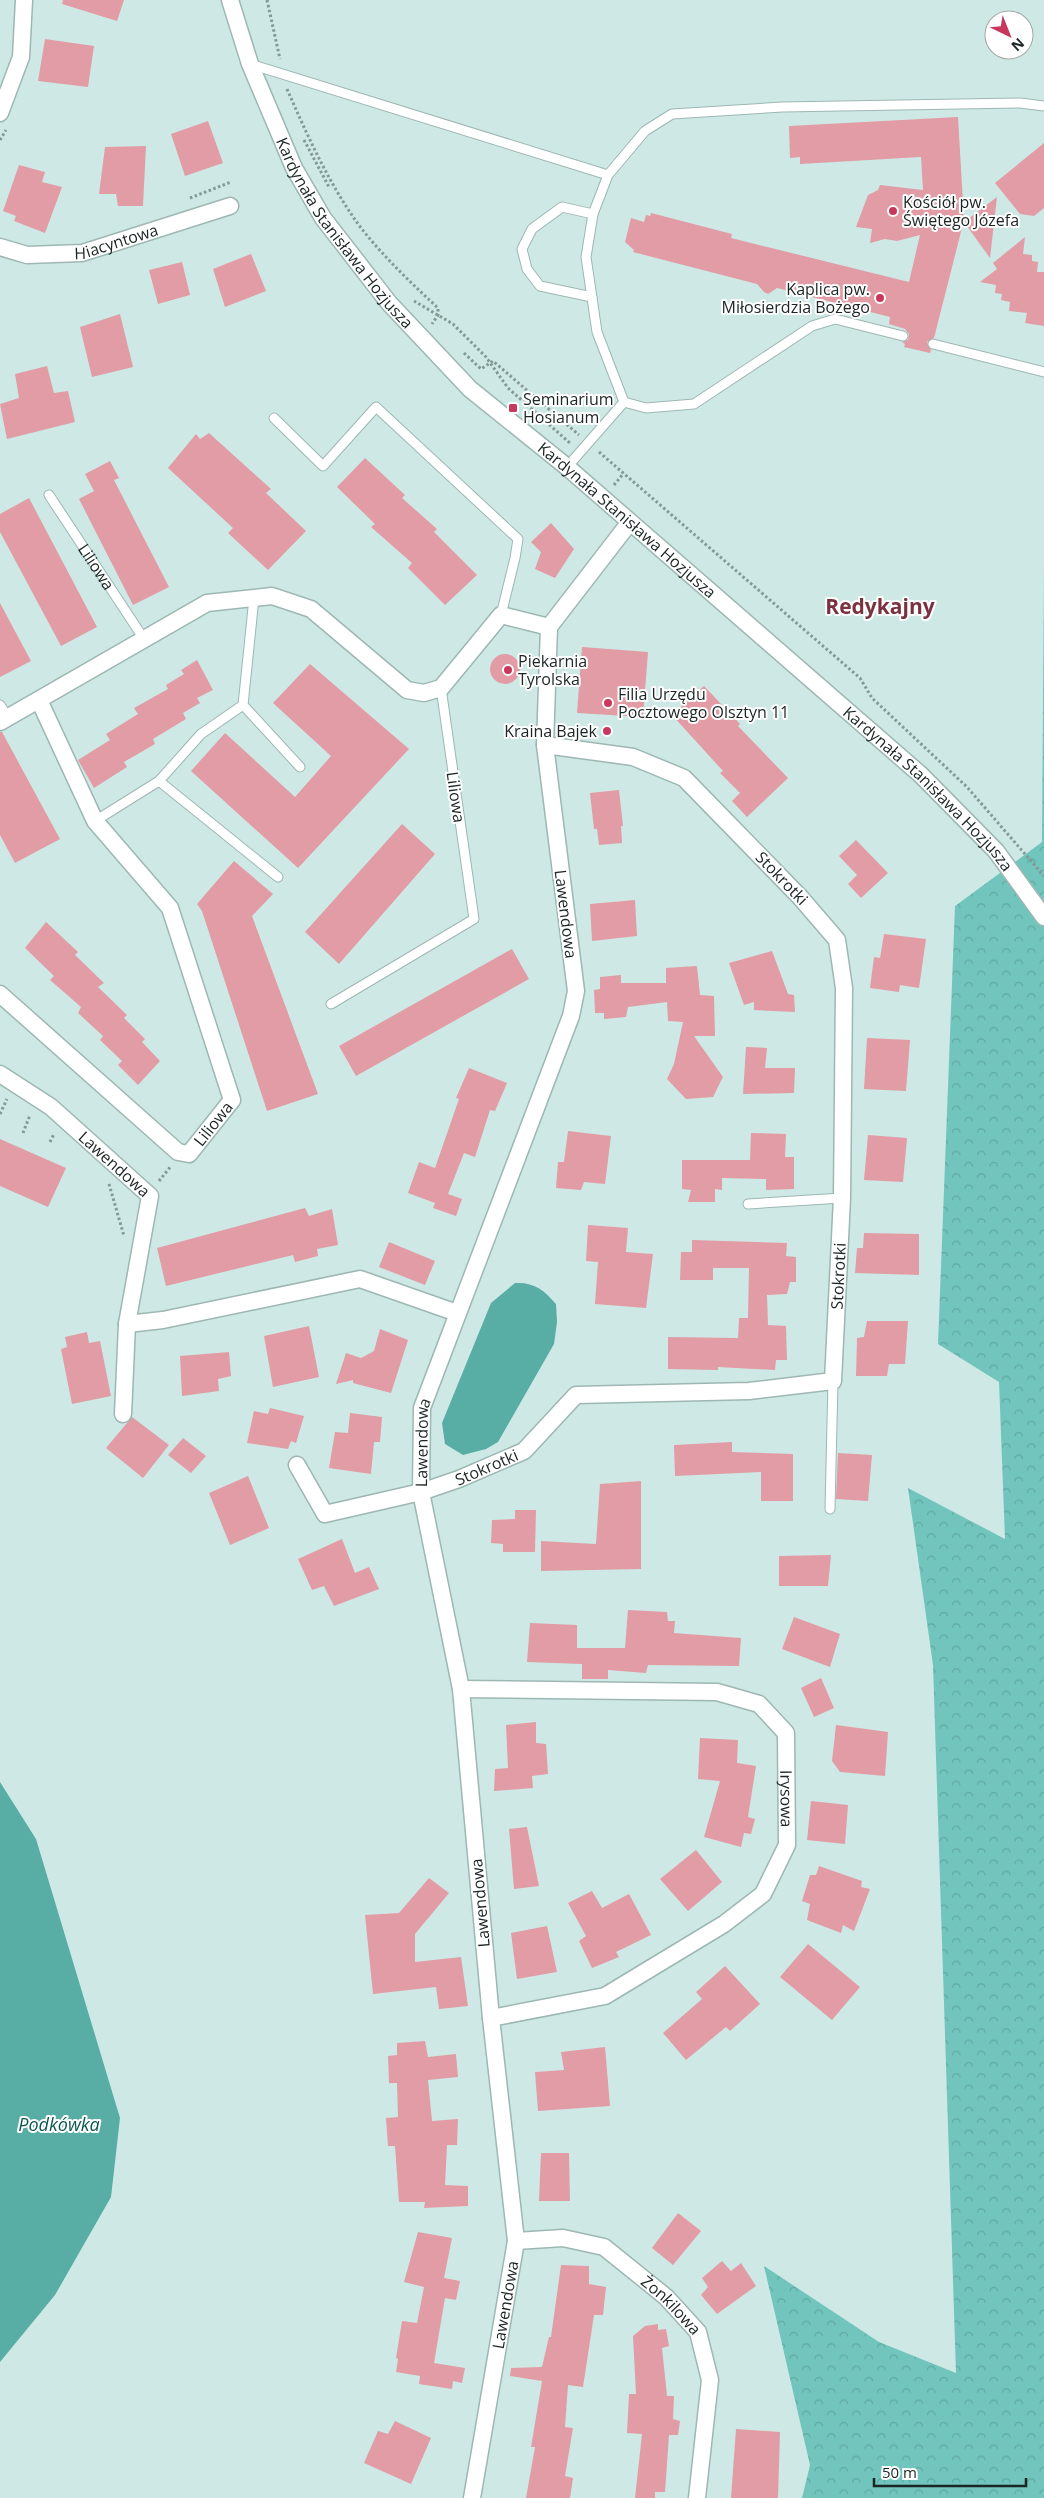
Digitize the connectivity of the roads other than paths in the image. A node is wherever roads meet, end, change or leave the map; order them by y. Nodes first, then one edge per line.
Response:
1 (24, 0) edge
2 (230, 0) edge
3 (250, 64) junction
4 (1044, 106) edge
5 (0, 113) edge
6 (608, 175) junction
7 (230, 206) dead end
8 (593, 214) junction
9 (0, 247) edge
10 (592, 297) junction
11 (903, 336) dead end
12 (933, 344) dead end
13 (1044, 372) edge
14 (624, 402) junction
15 (274, 418) dead end
16 (567, 467) junction
17 (49, 495) dead end
18 (630, 522) junction
19 (254, 598) junction
20 (502, 615) junction
21 (549, 627) junction
22 (144, 639) junction
23 (440, 688) junction
24 (39, 700) junction
25 (244, 705) junction
26 (3, 715) edge
27 (545, 745) junction
28 (300, 767) dead end
29 (159, 781) junction
30 (95, 821) junction
31 (278, 877) dead end
32 (1042, 909) edge
33 (0, 994) edge
34 (331, 1004) dead end
35 (0, 1074) edge
36 (842, 1198) junction
37 (748, 1204) dead end
38 (457, 1313) junction
39 (127, 1324) junction
40 (833, 1381) junction
41 (123, 1414) dead end
42 (297, 1465) dead end
43 (420, 1492) junction
44 (830, 1510) dead end
45 (461, 1689) junction
46 (491, 2018) junction
47 (516, 2241) junction
48 (472, 2498) edge
49 (697, 2498) edge

1 - 5 street
2 - 3 street, Kardynała Stanisława Hozjusza
3 - 6 lane
3 - 16 street, Kardynała Stanisława Hozjusza
4 - 6 lane
6 - 8 lane
7 - 9 street, Hiacyntowa
8 - 10 lane
8 - 10 lane
10 - 14 lane
11 - 14 lane
12 - 13 lane
14 - 16 lane
15 - 20 lane
16 - 18 street, Kardynała Stanisława Hozjusza
17 - 22 lane, Liliowa
18 - 21 street
18 - 32 street, Kardynała Stanisława Hozjusza
19 - 22 street
19 - 23 street
19 - 25 lane
20 - 21 street
20 - 23 street
21 - 27 street, Lawendowa
22 - 24 street
23 - 34 lane, Liliowa
24 - 26 street
24 - 30 street, Liliowa
25 - 28 lane
25 - 29 lane
27 - 36 street, Stokrotki
27 - 38 street, Lawendowa
29 - 30 lane
29 - 31 lane
30 - 33 street, Liliowa
35 - 39 street, Lawendowa
36 - 37 lane
36 - 40 street, Stokrotki
38 - 39 street
38 - 43 street, Lawendowa
39 - 41 street, Lawendowa
40 - 43 street, Stokrotki
40 - 44 lane
42 - 43 street, Stokrotki
43 - 45 street, Lawendowa
45 - 46 street, Lawendowa
45 - 46 street, Irysowa
46 - 47 street, Lawendowa
47 - 48 street, Lawendowa
47 - 49 street, Żonkilowa

